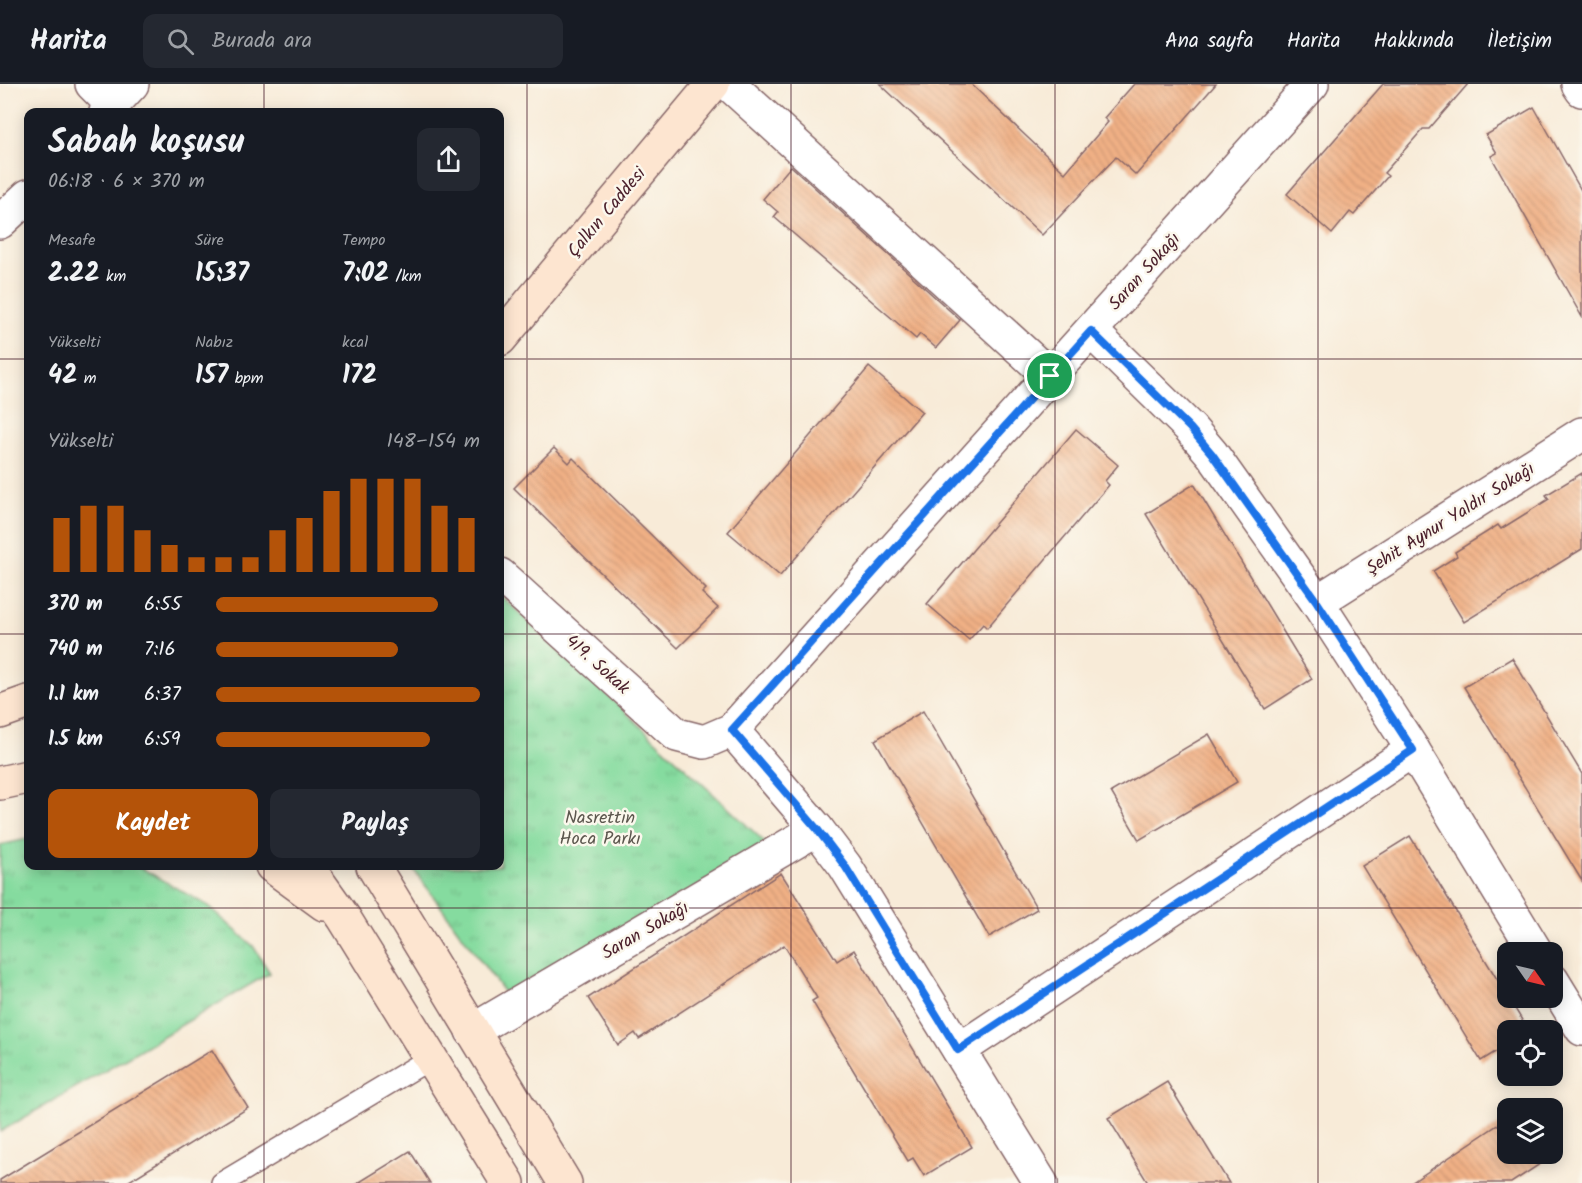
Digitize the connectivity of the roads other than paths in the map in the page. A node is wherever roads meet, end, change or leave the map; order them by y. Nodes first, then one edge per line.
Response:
1 (713, 84) edge
2 (729, 84) edge
3 (1312, 84) edge
4 (1578, 84) edge
5 (1582, 90) edge
6 (24, 200) edge
7 (0, 222) edge
8 (1091, 331) junction
9 (504, 334) edge
10 (1050, 376) junction
11 (1582, 434) edge
12 (504, 578) edge
13 (1317, 602) junction
14 (24, 703) edge
15 (0, 712) edge
16 (718, 736) junction
17 (1413, 750) junction
18 (24, 778) edge
19 (0, 783) edge
20 (817, 829) junction
21 (278, 870) edge
22 (310, 870) edge
23 (375, 870) edge
24 (344, 918) junction
25 (1530, 942) edge
26 (472, 1031) junction
27 (958, 1050) junction
28 (430, 1058) junction
29 (222, 1183) edge
30 (507, 1183) edge
31 (565, 1183) edge
32 (1041, 1183) edge

1 - 9 main road, Çalkın Caddesi
2 - 10 street
3 - 8 street, Saran Sokağı
4 - 5 street
6 - 7 street
8 - 10 street, Saran Sokağı
8 - 13 street
10 - 16 street, Saran Sokağı
11 - 13 street, Şehit Aynur Yaldır Sokağı
12 - 16 street, 419. Sokak
13 - 17 street
14 - 15 main road
16 - 20 street
17 - 25 street
17 - 27 street
18 - 19 main road
20 - 26 street, Saran Sokağı
20 - 27 street
21 - 24 main road
22 - 24 main road
23 - 26 main road
24 - 28 main road
26 - 31 main road
27 - 32 street
28 - 29 lane
28 - 30 main road

